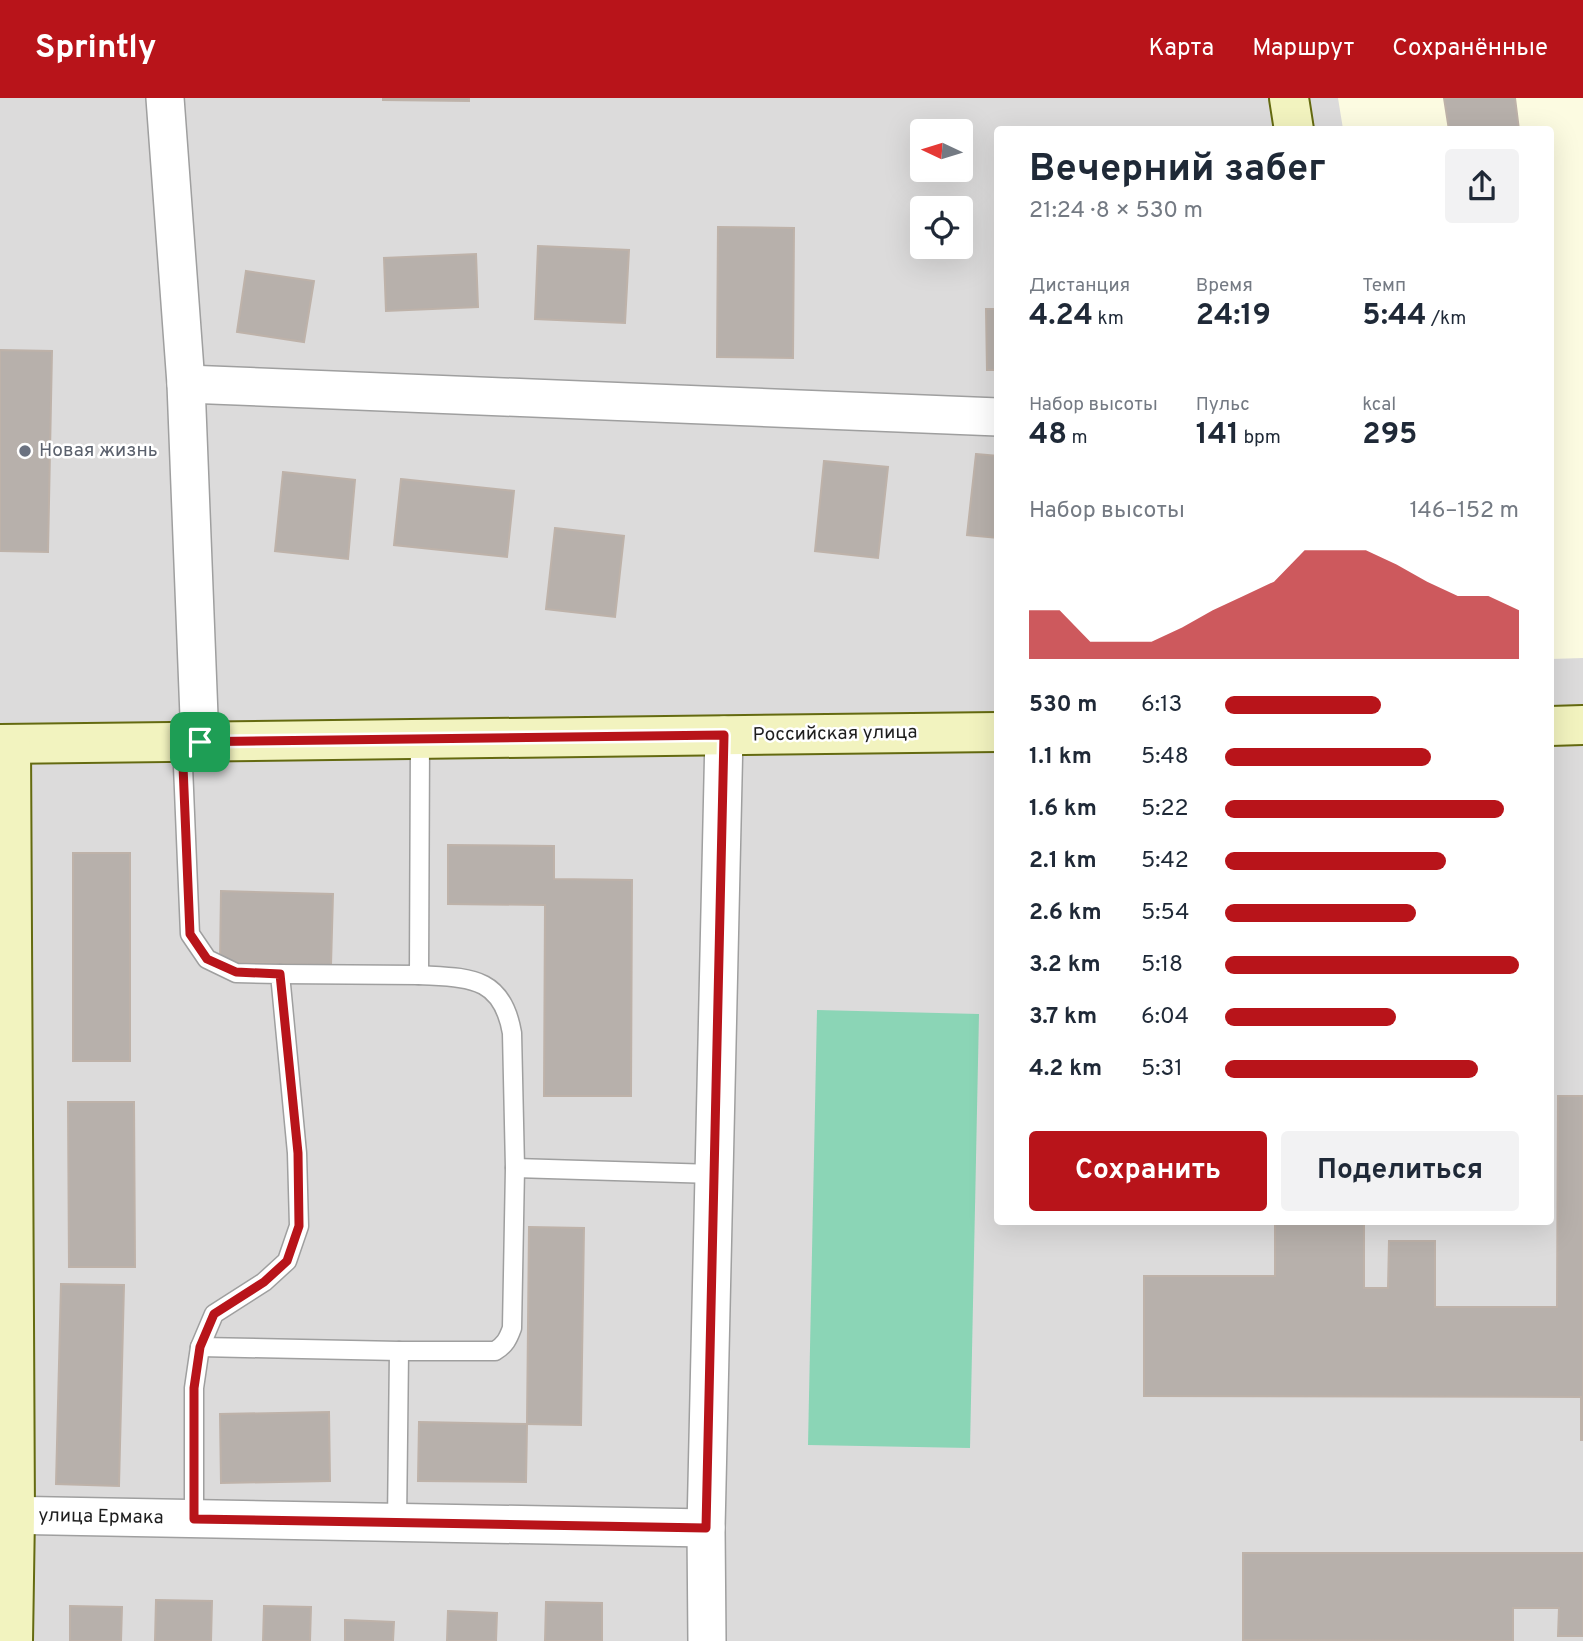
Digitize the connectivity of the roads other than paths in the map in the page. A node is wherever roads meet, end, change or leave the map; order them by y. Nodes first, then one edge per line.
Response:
1 (164, 98) edge
2 (1289, 98) edge
3 (1293, 126) edge
4 (186, 384) junction
5 (994, 417) edge
6 (1583, 725) edge
7 (1554, 726) edge
8 (994, 732) edge
9 (724, 735) junction
10 (420, 739) junction
11 (191, 742) junction
12 (6, 744) edge
13 (280, 974) junction
14 (419, 975) junction
15 (515, 1168) junction
16 (714, 1174) junction
17 (200, 1347) junction
18 (399, 1351) junction
19 (8, 1515) edge
20 (194, 1519) junction
21 (397, 1522) junction
22 (706, 1528) junction
23 (13, 1641) edge
24 (707, 1641) edge

1 - 4 street
2 - 3 street
4 - 5 street
4 - 11 street
6 - 7 street
8 - 9 street, Российская улица
9 - 10 street, Российская улица
9 - 16 street
10 - 11 street, Российская улица
10 - 14 lane
11 - 12 street, Российская улица
11 - 13 lane
12 - 19 street
13 - 14 lane
13 - 17 lane
14 - 15 lane
15 - 16 lane
15 - 18 lane
16 - 22 street
17 - 18 lane
17 - 20 lane
18 - 21 lane
19 - 20 street, улица Ермака
19 - 23 street
20 - 21 street, улица Ермака
21 - 22 street, улица Ермака
22 - 24 street

